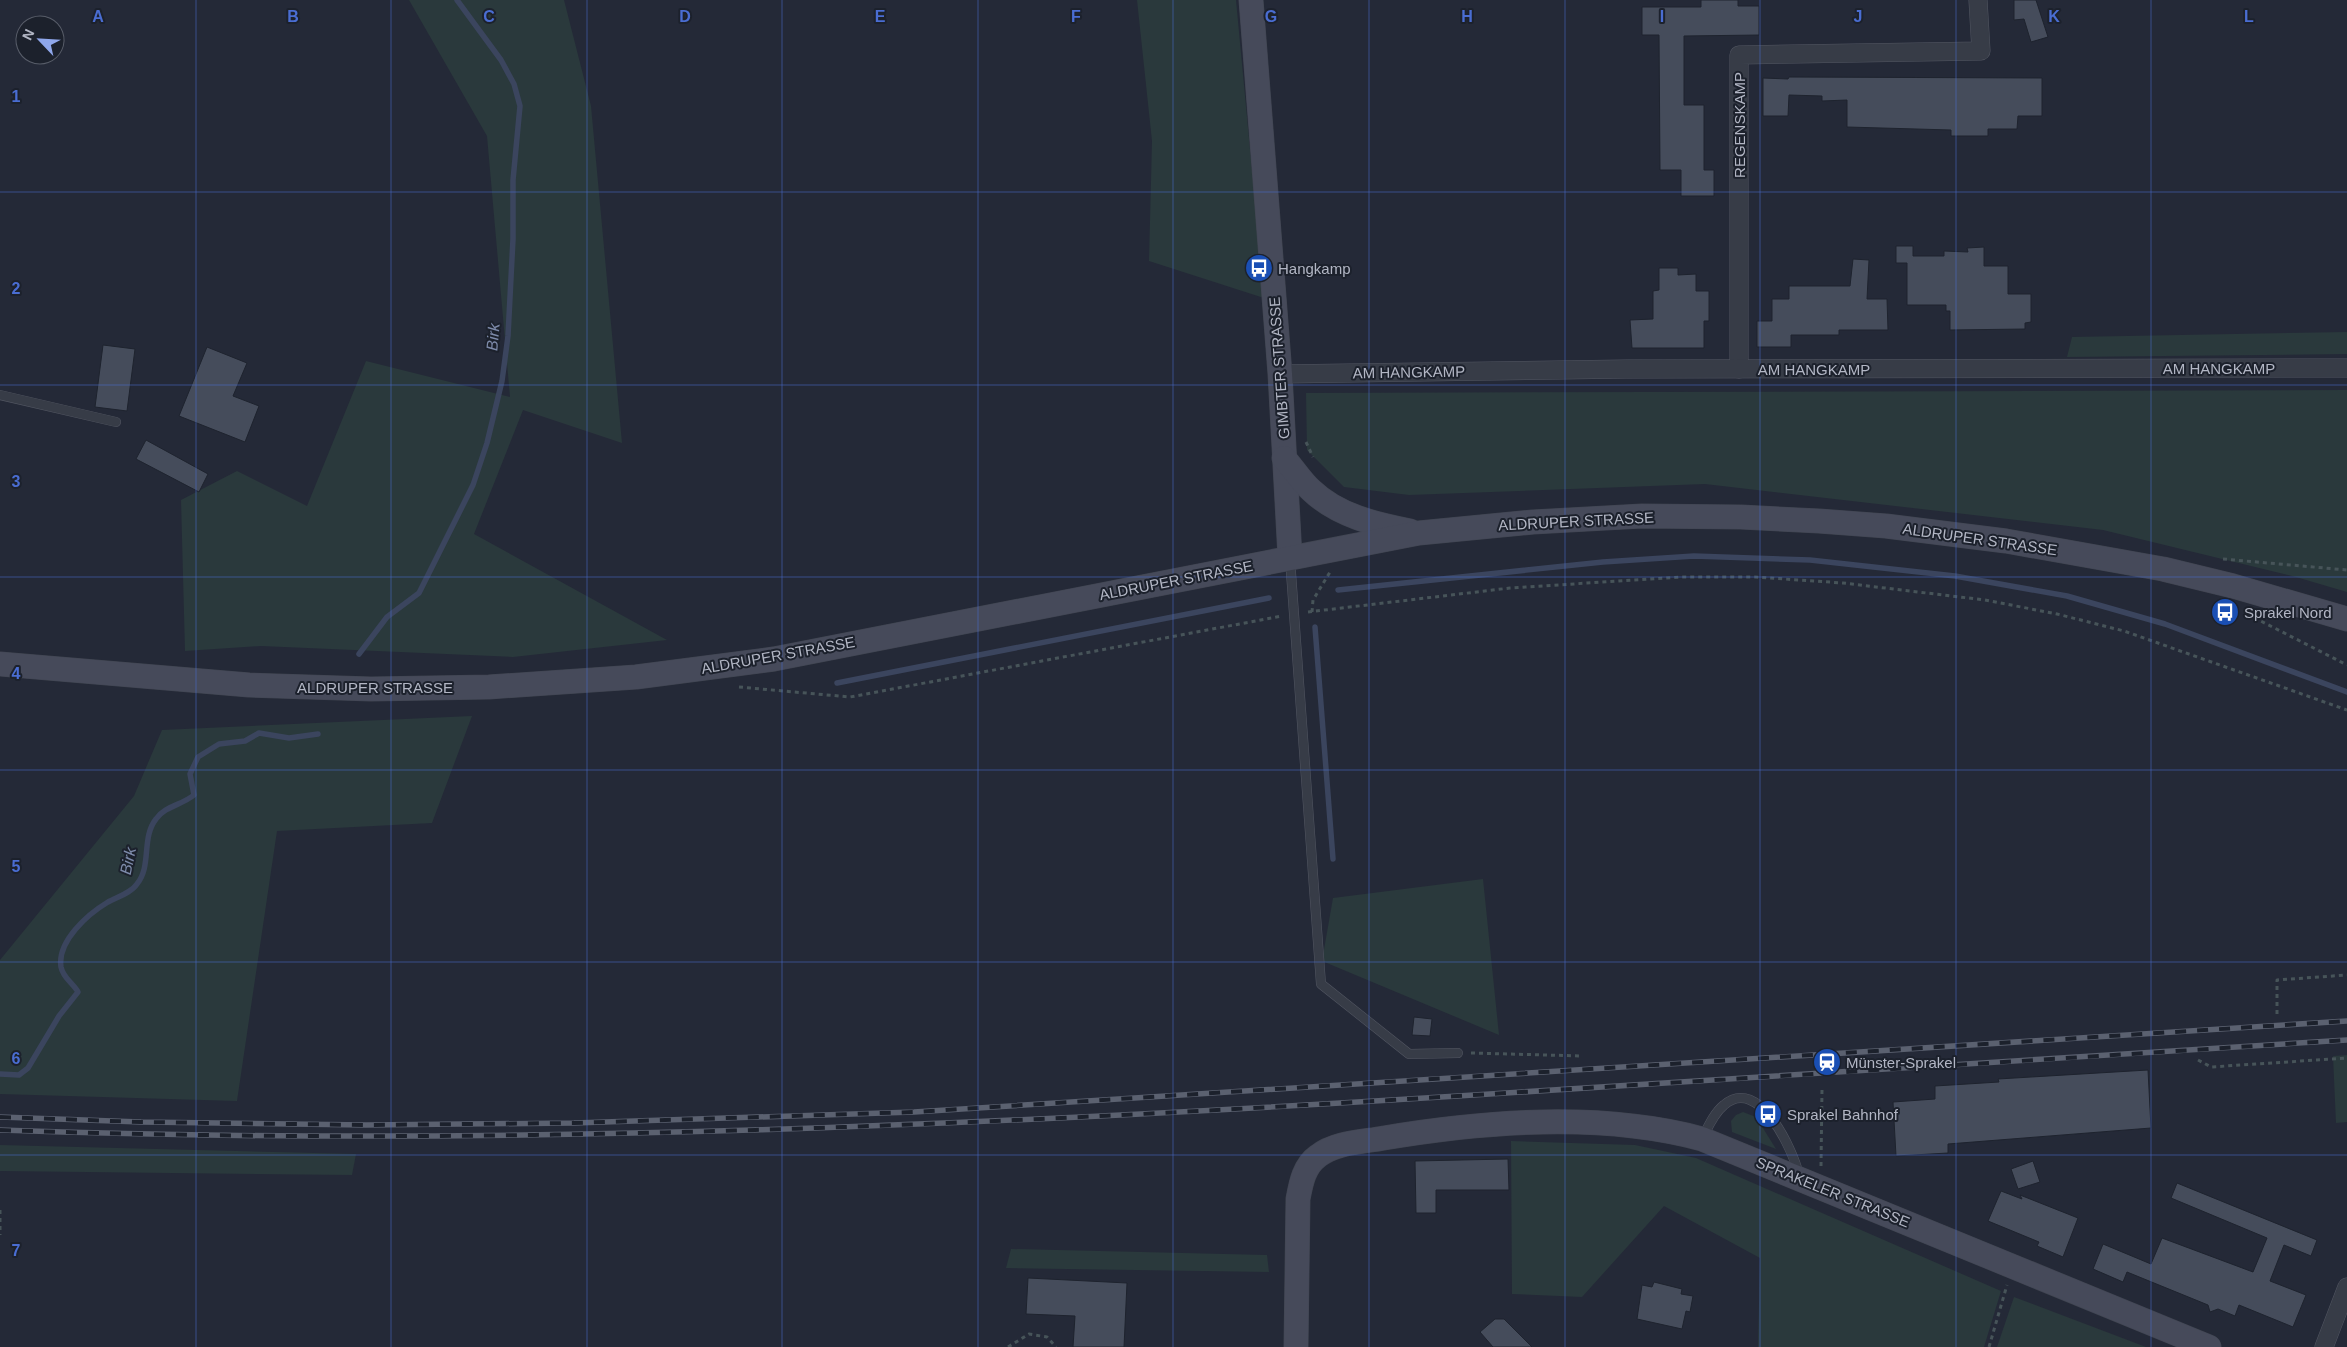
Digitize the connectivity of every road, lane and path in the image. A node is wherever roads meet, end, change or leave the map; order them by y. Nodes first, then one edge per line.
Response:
1 (1251, 0) edge
2 (1978, 0) edge
3 (2347, 368) edge
4 (1739, 369) junction
5 (1280, 374) junction
6 (0, 395) edge
7 (116, 422) dead end
8 (1284, 458) junction
9 (1419, 533) junction
10 (1290, 557) junction
11 (2216, 558) dead end
12 (2347, 570) edge
13 (2242, 612) dead end
14 (1294, 613) junction
15 (2347, 619) edge
16 (0, 664) edge
17 (2347, 665) edge
18 (2347, 710) edge
19 (2347, 975) edge
20 (2277, 1014) dead end
21 (1458, 1053) joint
22 (1583, 1056) dead end
23 (2347, 1058) edge
24 (2198, 1060) dead end
25 (1822, 1089) dead end
26 (1702, 1139) junction
27 (1799, 1178) junction
28 (1821, 1187) junction
29 (0, 1210) edge
30 (0, 1235) edge
31 (2013, 1266) junction
32 (2347, 1287) edge
33 (1008, 1347) edge
34 (1056, 1347) edge
35 (1296, 1347) edge
36 (1989, 1347) edge
37 (2209, 1347) edge
38 (2324, 1347) edge

1 - 5 main road, GIMBTER STRASSE
2 - 4 street, REGENSKAMP
3 - 4 street, AM HANGKAMP
4 - 5 street, AM HANGKAMP
5 - 8 main road, GIMBTER STRASSE
6 - 7 lane
8 - 9 main road
8 - 10 main road, GIMBTER STRASSE
9 - 10 main road, ALDRUPER STRASSE
9 - 15 main road, ALDRUPER STRASSE
10 - 14 lane
10 - 16 main road, ALDRUPER STRASSE
11 - 12 path
13 - 17 path
14 - 18 path
14 - 21 lane
19 - 20 path
21 - 22 path
23 - 24 path
25 - 28 path
26 - 27 main road, SPRAKELER STRASSE
26 - 27 lane
26 - 35 main road, SPRAKELER STRASSE
27 - 28 main road, SPRAKELER STRASSE
28 - 31 main road, SPRAKELER STRASSE
29 - 30 path
31 - 36 path
31 - 37 main road, SPRAKELER STRASSE
32 - 38 street
33 - 34 path

